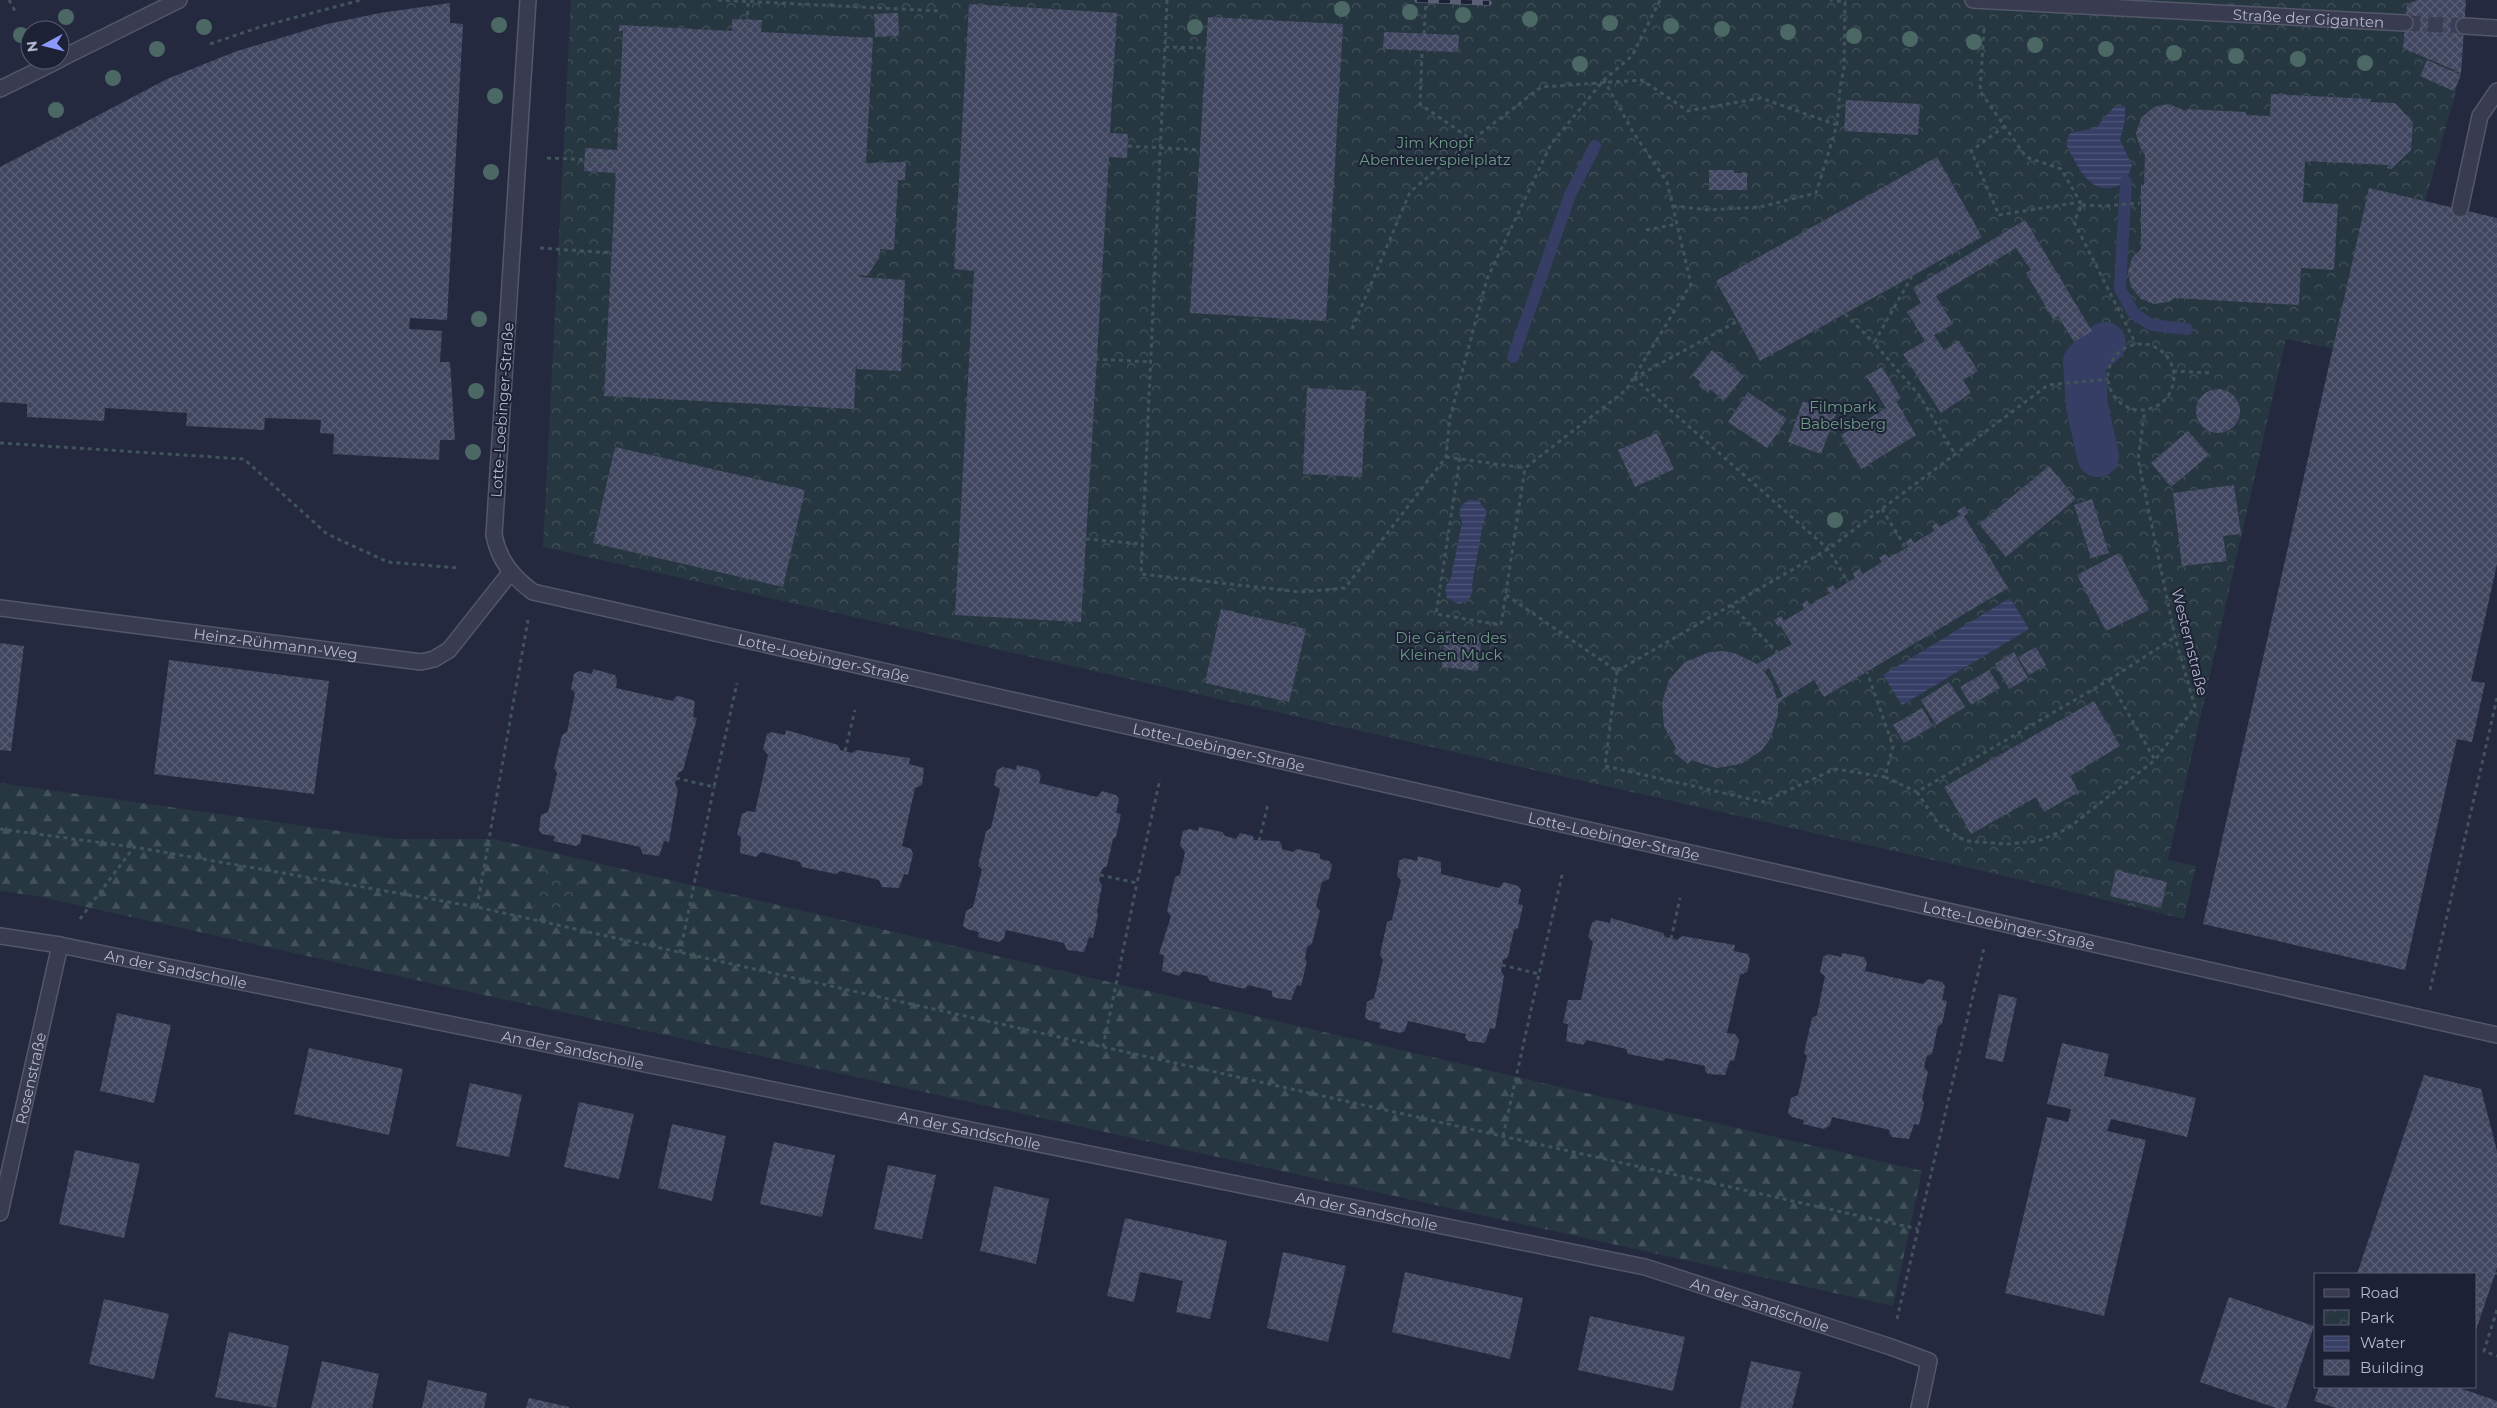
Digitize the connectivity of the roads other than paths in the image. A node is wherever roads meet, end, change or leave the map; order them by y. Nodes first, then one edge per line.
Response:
1 (179, 0) edge
2 (528, 0) edge
3 (1979, 0) edge
4 (2405, 23) tunnel mouth
5 (2464, 26) tunnel mouth
6 (2497, 28) edge
7 (70, 54) edge
8 (39, 70) edge
9 (0, 90) edge
10 (2497, 91) edge
11 (2460, 209) dead end
12 (510, 572) junction
13 (0, 608) edge
14 (0, 936) edge
15 (60, 945) junction
16 (2497, 1034) edge
17 (0, 1213) edge
18 (1919, 1408) edge

1 - 7 street
2 - 12 street, Lotte-Loebinger-Straße
3 - 4 street, Straße der Giganten
5 - 6 street
8 - 9 street
10 - 11 street
12 - 13 street, Heinz-Rühmann-Weg
12 - 16 street, Lotte-Loebinger-Straße
14 - 15 street, An der Sandscholle
15 - 17 street, Rosenstraße
15 - 18 street, An der Sandscholle

